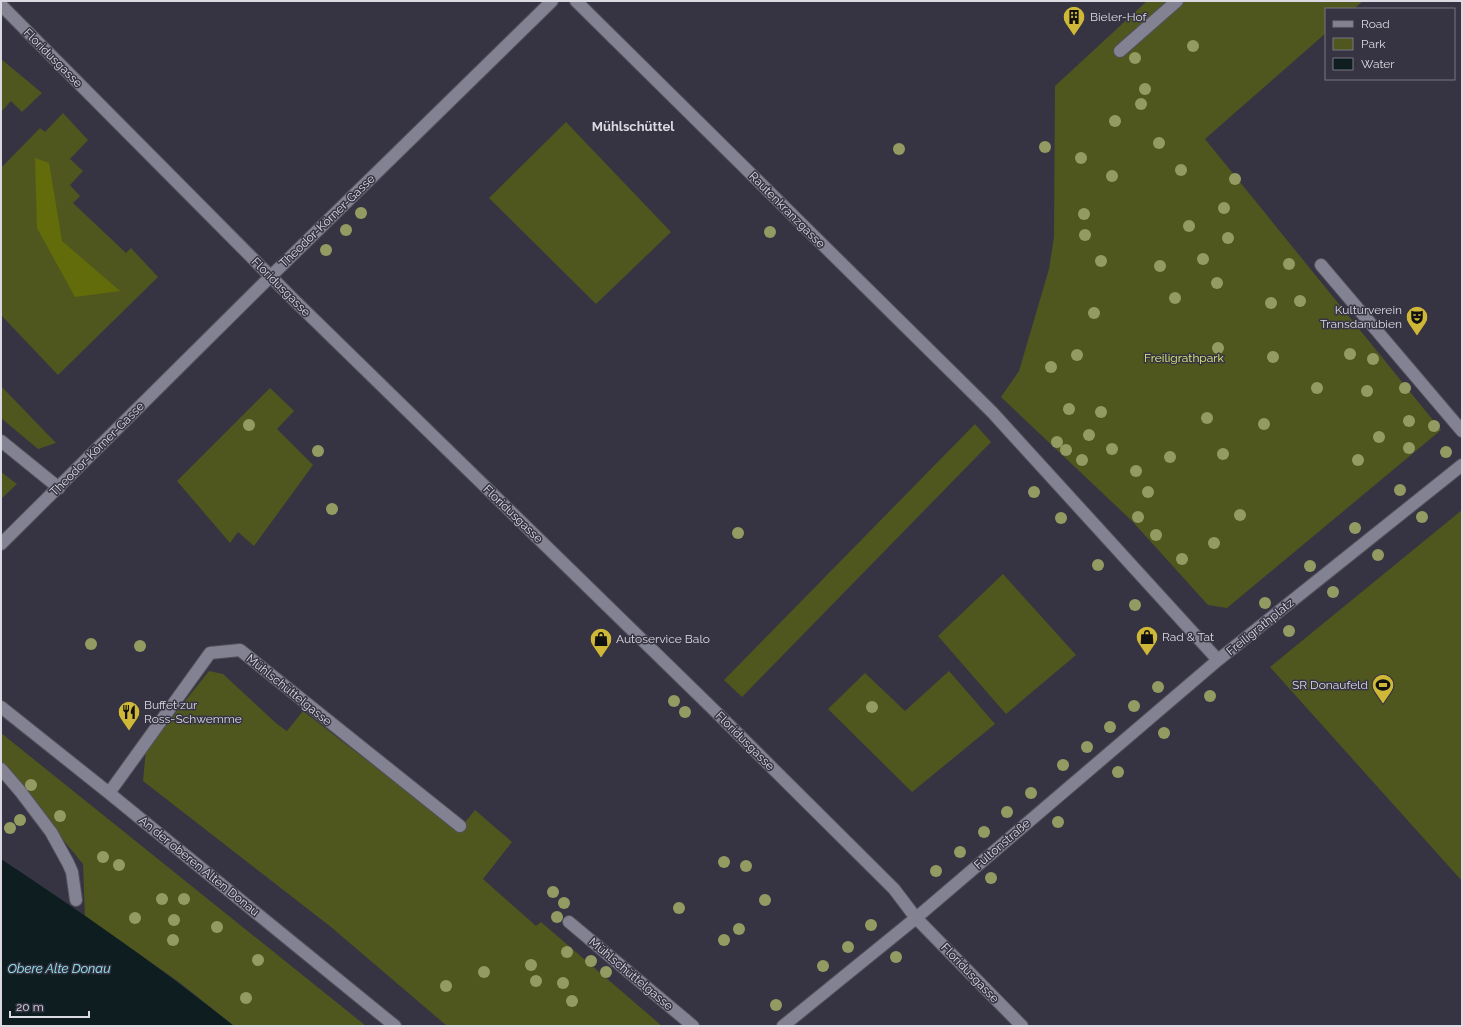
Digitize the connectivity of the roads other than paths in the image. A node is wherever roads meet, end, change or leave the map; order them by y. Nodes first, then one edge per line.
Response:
1 (552, 1) edge
2 (576, 1) edge
3 (1177, 1) edge
4 (1, 5) edge
5 (1120, 51) dead end
6 (1321, 265) dead end
7 (270, 276) junction
8 (998, 419) joint
9 (1462, 431) edge
10 (1, 441) edge
11 (1462, 465) edge
12 (59, 488) junction
13 (1, 544) edge
14 (1218, 660) junction
15 (1, 707) edge
16 (1, 769) edge
17 (109, 793) junction
18 (460, 826) dead end
19 (76, 900) dead end
20 (916, 918) junction
21 (568, 922) dead end
22 (395, 1026) edge
23 (693, 1026) edge
24 (783, 1026) edge
25 (1022, 1026) edge

1 - 7 street, Theodor-Körner-Gasse
2 - 8 street, Rautenkranzgasse
3 - 5 street
4 - 7 street, Floridusgasse
6 - 9 street
7 - 12 street, Theodor-Körner-Gasse
7 - 20 street, Floridusgasse
8 - 14 street, Freiligrathplatz
10 - 12 street
11 - 14 street, Freiligrathplatz
12 - 13 street, Theodor-Körner-Gasse
14 - 20 street, Fultonstraße
15 - 17 street, An der oberen Alten Donau
16 - 19 street
17 - 18 street, Mühlschüttelgasse
17 - 22 street, An der oberen Alten Donau
20 - 24 street, Fultonstraße
20 - 25 street, Floridusgasse
21 - 23 street, Mühlschüttelgasse

